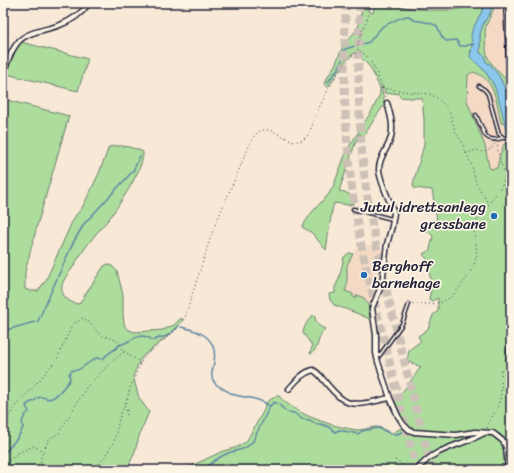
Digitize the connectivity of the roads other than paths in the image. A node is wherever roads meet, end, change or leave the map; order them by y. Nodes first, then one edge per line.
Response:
1 (89, 3) edge
2 (505, 4) edge
3 (511, 5) edge
4 (3, 75) edge
5 (509, 76) dead end
6 (479, 86) dead end
7 (387, 103) road end
8 (476, 115) dead end
9 (502, 138) junction
10 (511, 139) edge
11 (352, 209) dead end
12 (394, 219) junction
13 (510, 302) dead end
14 (409, 304) road end
15 (377, 356) junction
16 (511, 367) edge
17 (289, 389) dead end
18 (390, 398) junction
19 (485, 432) junction
20 (417, 470) edge
21 (508, 470) edge

1 - 4 street
2 - 3 lane
2 - 5 lane
6 - 9 lane
7 - 12 street
8 - 9 lane
9 - 10 lane
11 - 12 lane
12 - 15 street
13 - 16 lane
14 - 15 lane
15 - 18 street
17 - 18 street
18 - 19 street
19 - 20 street
19 - 21 street

